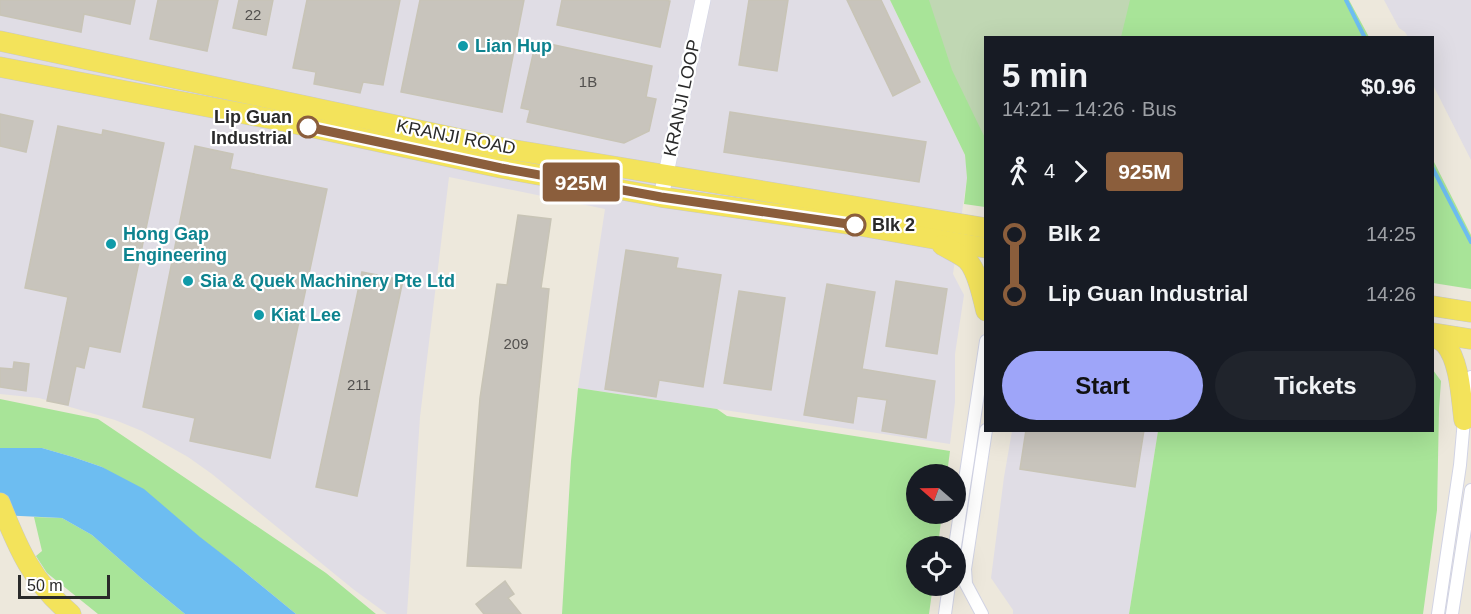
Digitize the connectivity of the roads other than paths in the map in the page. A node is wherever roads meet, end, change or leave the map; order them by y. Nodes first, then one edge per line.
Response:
1 (703, 0) edge
2 (0, 41) edge
3 (0, 67) edge
4 (665, 175) junction
5 (661, 197) junction
6 (984, 228) edge
7 (930, 238) junction
8 (984, 248) edge
9 (984, 303) edge
10 (1434, 306) edge
11 (1471, 312) edge
12 (1434, 334) edge
13 (1434, 336) edge
14 (1471, 339) edge
15 (984, 354) edge
16 (1471, 377) edge
17 (1464, 420) junction
18 (986, 432) edge
19 (1471, 490) edge
20 (0, 503) edge
21 (957, 536) edge
22 (947, 596) edge
23 (71, 614) edge
24 (945, 614) edge
25 (982, 614) edge
26 (1438, 614) edge
27 (1452, 614) edge

1 - 4 street, KRANJI LOOP
2 - 4 main road, KRANJI ROAD
3 - 5 main road, KRANJI ROAD
4 - 5 street, KRANJI LOOP
4 - 6 main road, KRANJI ROAD
5 - 7 main road, KRANJI ROAD
7 - 8 main road, KRANJI ROAD
7 - 9 main road
10 - 11 main road
12 - 14 main road
13 - 17 main road
15 - 21 street
16 - 17 street
17 - 26 street
18 - 25 street
19 - 27 street
20 - 23 main road
22 - 24 street

